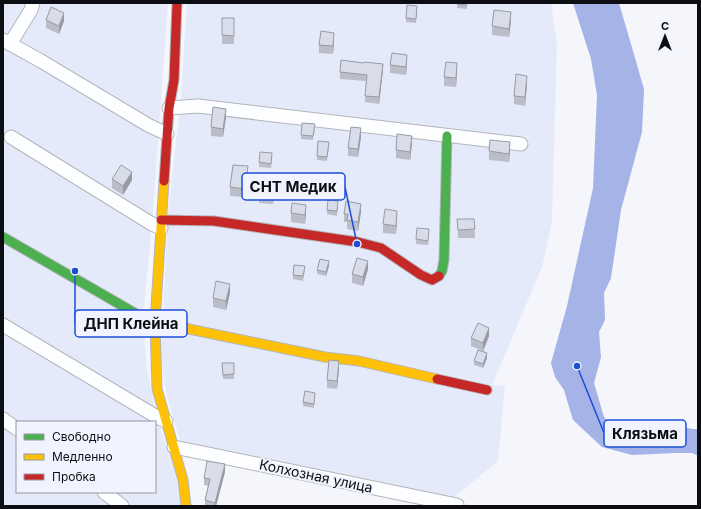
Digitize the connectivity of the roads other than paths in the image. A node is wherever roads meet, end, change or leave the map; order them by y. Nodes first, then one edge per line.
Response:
1 (33, 3) edge
2 (177, 3) edge
3 (7, 42) edge
4 (169, 108) junction
5 (167, 134) junction
6 (447, 136) junction
7 (11, 138) dead end
8 (520, 144) dead end
9 (161, 224) junction
10 (3, 237) edge
11 (155, 322) junction
12 (3, 325) edge
13 (487, 390) dead end
14 (3, 419) edge
15 (166, 420) junction
16 (16, 427) edge
17 (174, 447) junction
18 (105, 493) edge
19 (122, 506) edge
20 (186, 506) edge
21 (456, 506) edge

1 - 3 street
2 - 4 street
3 - 5 street
4 - 5 street
4 - 6 street
5 - 9 street
6 - 8 street
6 - 9 street
7 - 9 street
9 - 11 street
10 - 11 street
11 - 13 street
11 - 15 street
12 - 15 street
14 - 16 street
15 - 17 street
17 - 20 street
17 - 21 street, Колхозная улица
18 - 19 street

